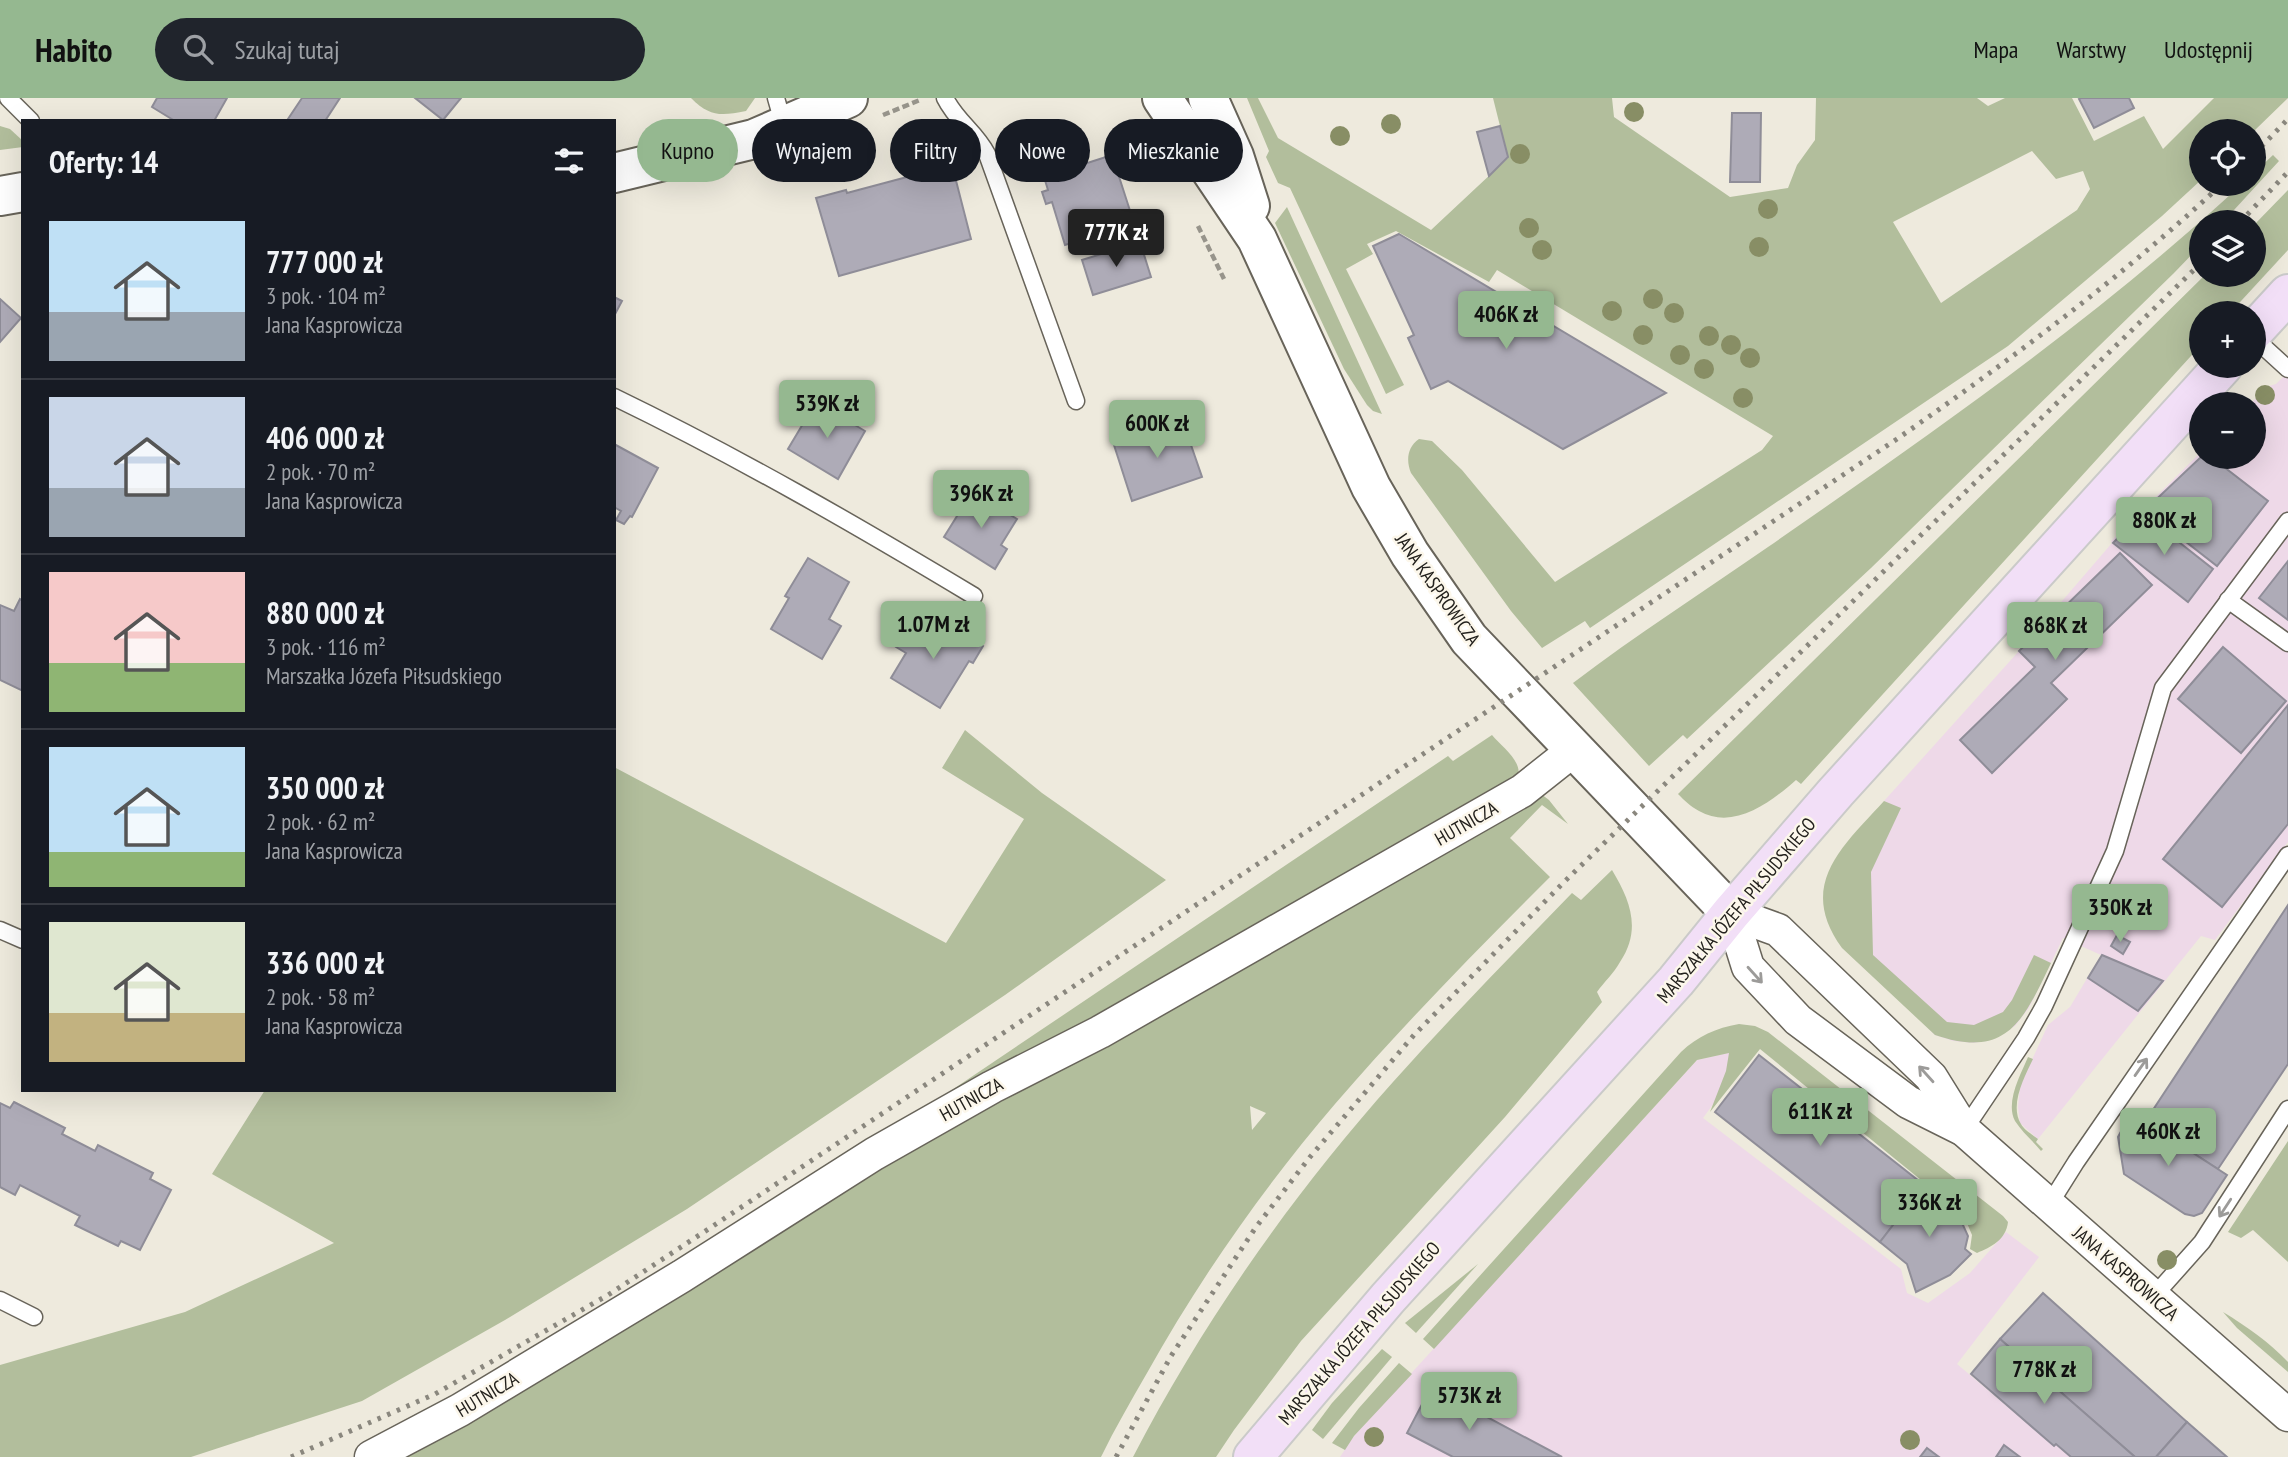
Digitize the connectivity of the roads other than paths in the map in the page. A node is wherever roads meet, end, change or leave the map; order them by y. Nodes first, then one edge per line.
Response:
1 (8, 98) edge
2 (849, 98) edge
3 (946, 98) edge
4 (1162, 98) edge
5 (1208, 98) edge
6 (780, 112) edge
7 (29, 119) edge
8 (616, 172) edge
9 (21, 192) edge
10 (0, 196) edge
11 (1256, 239) junction
12 (2288, 294) edge
13 (2266, 318) edge
14 (2266, 349) edge
15 (2288, 369) edge
16 (2212, 378) edge
17 (616, 398) edge
18 (1076, 401) dead end
19 (2288, 521) edge
20 (974, 596) dead end
21 (2228, 600) junction
22 (2288, 643) edge
23 (1575, 750) junction
24 (2288, 856) edge
25 (1731, 912) junction
26 (0, 930) edge
27 (21, 939) edge
28 (2288, 1109) edge
29 (1964, 1130) junction
30 (2049, 1205) junction
31 (2153, 1297) junction
32 (0, 1300) edge
33 (34, 1317) dead end
34 (2288, 1415) edge
35 (371, 1457) edge
36 (1253, 1457) edge

1 - 7 lane
2 - 6 main road
3 - 18 lane
4 - 11 main road, JANA KASPROWICZA
5 - 11 main road, JANA KASPROWICZA
6 - 8 main road
9 - 10 main road
11 - 23 main road, JANA KASPROWICZA
12 - 13 main road
14 - 15 lane
16 - 25 main road, MARSZAŁKA JÓZEFA PIŁSUDSKIEGO
17 - 20 lane
19 - 21 lane
21 - 22 lane
21 - 29 lane
23 - 25 main road, JANA KASPROWICZA
23 - 35 street, HUTNICZA
30 -> 24 lane
29 -> 25 street, JANA KASPROWICZA
25 -> 29 street, JANA KASPROWICZA
25 - 36 main road, MARSZAŁKA JÓZEFA PIŁSUDSKIEGO
26 - 27 lane
28 -> 31 lane
29 - 30 street, JANA KASPROWICZA
30 - 31 street, JANA KASPROWICZA
31 - 34 street, JANA KASPROWICZA
32 - 33 lane

